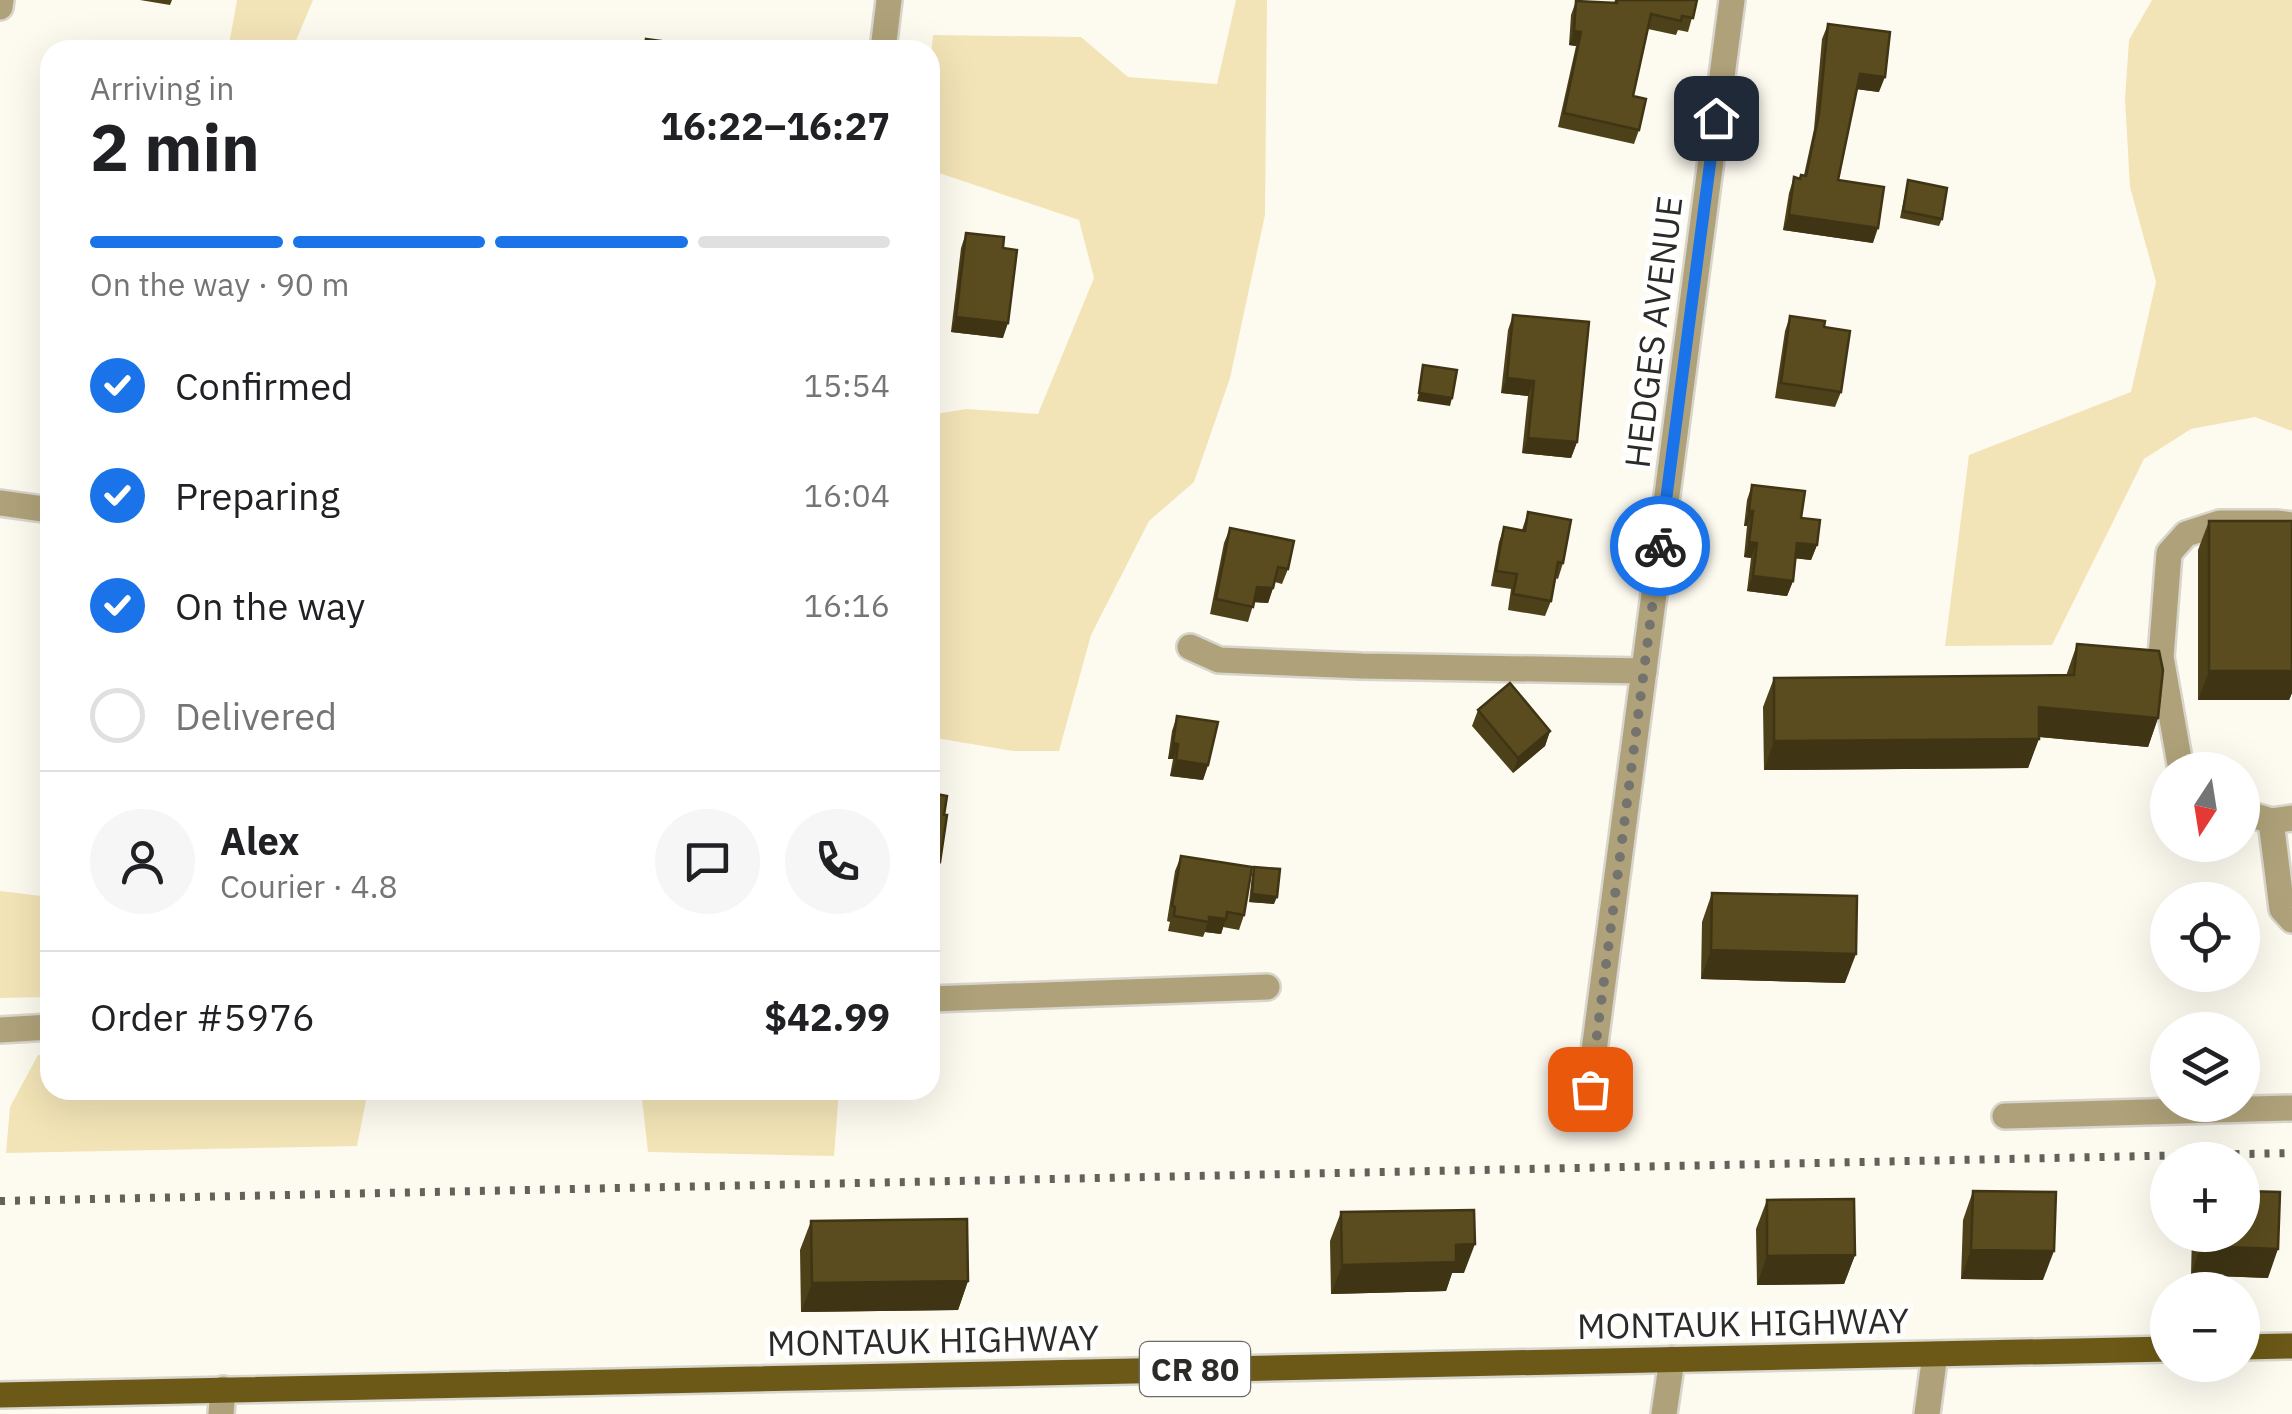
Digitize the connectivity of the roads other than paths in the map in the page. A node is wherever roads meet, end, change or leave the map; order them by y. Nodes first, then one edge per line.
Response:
1 (889, 0) edge
2 (1732, 0) edge
3 (884, 40) edge
4 (0, 503) edge
5 (40, 509) edge
6 (2292, 525) edge
7 (1190, 646) dead end
8 (1644, 671) junction
9 (2178, 752) edge
10 (2282, 819) edge
11 (2292, 920) edge
12 (1268, 987) dead end
13 (940, 999) edge
14 (40, 1028) edge
15 (0, 1030) edge
16 (1590, 1089) dead end
17 (2292, 1108) edge
18 (2005, 1116) dead end
19 (2292, 1346) edge
20 (2260, 1347) edge
21 (2150, 1349) edge
22 (1935, 1354) junction
23 (1672, 1359) junction
24 (0, 1395) edge
25 (222, 1402) edge
26 (1664, 1414) edge
27 (1927, 1414) edge

1 - 3 street
2 - 8 street, HEDGES AVENUE
4 - 5 street
6 - 9 street
7 - 8 street
8 - 16 street, HEDGES AVENUE
10 - 11 street
12 - 13 street
14 - 15 street
17 - 18 street
19 - 20 main road
21 - 22 main road, MONTAUK HIGHWAY / CR 80
22 - 23 main road, MONTAUK HIGHWAY / CR 80
22 - 27 street
23 - 25 main road, MONTAUK HIGHWAY / CR 80
23 - 26 street
24 - 25 main road, MONTAUK HIGHWAY / CR 80

